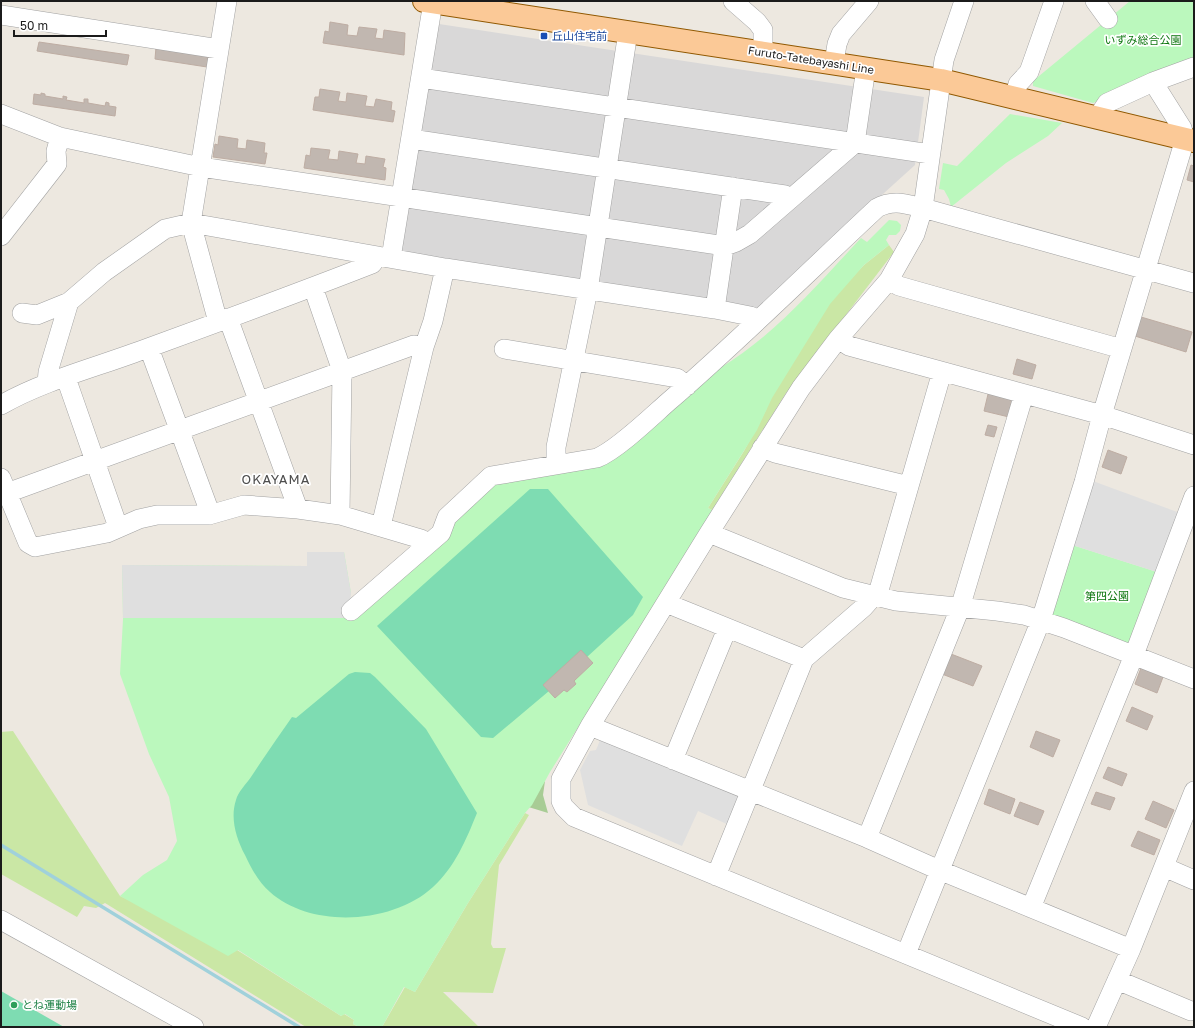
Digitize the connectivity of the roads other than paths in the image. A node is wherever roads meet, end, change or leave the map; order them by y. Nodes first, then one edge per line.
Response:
1 (227, 1) edge
2 (733, 1) edge
3 (869, 1) edge
4 (964, 1) edge
5 (1054, 1) edge
6 (1095, 1) edge
7 (435, 2) edge
8 (480, 5) edge
9 (1, 15) edge
10 (1108, 19) dead end
11 (628, 32) junction
12 (219, 49) junction
13 (763, 53) junction
14 (834, 63) junction
15 (1194, 66) edge
16 (866, 68) junction
17 (421, 78) junction
18 (941, 80) junction
19 (1153, 82) junction
20 (1014, 98) junction
21 (616, 108) junction
22 (1, 114) edge
23 (1097, 118) junction
24 (60, 136) junction
25 (411, 139) junction
26 (1189, 140) edge
27 (855, 143) junction
28 (930, 154) junction
29 (201, 167) junction
30 (607, 168) junction
31 (733, 187) junction
32 (401, 197) junction
33 (790, 199) junction
34 (924, 208) junction
35 (191, 223) junction
36 (598, 227) junction
37 (1, 236) edge
38 (725, 246) junction
39 (384, 257) junction
40 (445, 268) junction
41 (1145, 270) junction
42 (889, 280) junction
43 (1194, 283) edge
44 (313, 287) junction
45 (588, 290) junction
46 (69, 302) junction
47 (715, 309) junction
48 (22, 313) dead end
49 (758, 319) junction
50 (223, 320) junction
51 (838, 339) junction
52 (424, 347) junction
53 (149, 348) junction
54 (504, 349) dead end
55 (1122, 349) junction
56 (574, 360) junction
57 (342, 371) junction
58 (942, 372) junction
59 (66, 378) junction
60 (47, 383) junction
61 (687, 386) junction
62 (1024, 394) junction
63 (258, 400) junction
64 (1, 405) edge
65 (1102, 415) junction
66 (180, 430) junction
67 (1194, 445) edge
68 (762, 448) junction
69 (96, 461) junction
70 (556, 464) junction
71 (4, 485) edge
72 (909, 486) junction
73 (1194, 496) edge
74 (298, 509) junction
75 (209, 515) junction
76 (340, 515) junction
77 (382, 526) junction
78 (118, 527) junction
79 (709, 533) junction
80 (427, 543) junction
81 (873, 597) junction
82 (666, 603) junction
83 (960, 608) junction
84 (351, 611) dead end
85 (1041, 620) junction
86 (727, 629) junction
87 (1134, 655) junction
88 (804, 659) junction
89 (1194, 679) edge
90 (590, 726) junction
91 (673, 760) junction
92 (751, 790) junction
93 (1194, 791) edge
94 (867, 838) junction
95 (1164, 868) junction
96 (939, 870) junction
97 (716, 876) junction
98 (1194, 880) edge
99 (1031, 908) junction
100 (1, 920) edge
101 (1131, 948) junction
102 (906, 954) junction
103 (1117, 980) junction
104 (1191, 1011) dead end
105 (194, 1027) edge
106 (1082, 1027) edge
107 (1096, 1027) edge

1 - 12 street
2 - 13 street
3 - 14 street
4 - 18 street
5 - 20 street
6 - 10 street
7 - 8 main road, Furuto-Tatebayashi Line
7 - 17 street
8 - 11 main road, Furuto-Tatebayashi Line
9 - 12 street
11 - 13 main road, Furuto-Tatebayashi Line
11 - 21 street
12 - 29 street
13 - 14 main road, Furuto-Tatebayashi Line
14 - 16 main road, Furuto-Tatebayashi Line
15 - 19 street
16 - 18 main road, Furuto-Tatebayashi Line
16 - 27 street
17 - 21 street
17 - 25 street
18 - 20 main road, Furuto-Tatebayashi Line
18 - 28 street
19 - 23 street
19 - 26 street
20 - 23 main road, Furuto-Tatebayashi Line
21 - 27 street
21 - 30 street
22 - 24 street
23 - 26 main road, Furuto-Tatebayashi Line
24 - 29 street
24 - 37 street
25 - 30 street
25 - 32 street
26 - 41 street
27 - 28 street
27 - 33 street
28 - 34 street
29 - 32 street
29 - 35 street
30 - 31 street
30 - 36 street
31 - 33 street
31 - 38 street
32 - 36 street
32 - 39 street
33 - 38 street
34 - 41 street
34 - 42 street
34 - 49 street
35 - 39 street
35 - 46 street
35 - 50 street
36 - 38 street
36 - 45 street
38 - 47 street
39 - 40 street
39 - 44 street
40 - 45 street
40 - 52 street
41 - 43 street
41 - 55 street
42 - 51 street
42 - 55 street
44 - 50 street
44 - 57 street
45 - 47 street
45 - 56 street
46 - 48 street
46 - 60 street
47 - 49 street
49 - 61 street
50 - 53 street
50 - 63 street
51 - 58 street
51 - 68 street
52 - 57 street
52 - 77 street
53 - 59 street
53 - 66 street
54 - 56 street
55 - 65 street
56 - 61 street
56 - 70 street
57 - 63 street
57 - 76 street
58 - 62 street
58 - 72 street
59 - 60 street
59 - 69 street
60 - 64 street
61 - 70 street
62 - 65 street
62 - 83 street
63 - 66 street
63 - 74 street
65 - 67 street
65 - 85 street
66 - 69 street
66 - 75 street
68 - 72 street
68 - 79 street
69 - 71 street
69 - 78 street
70 - 80 street
71 - 78 street
72 - 81 street
73 - 87 street
74 - 75 street
74 - 76 street
75 - 78 street
76 - 77 street
77 - 80 street
79 - 81 street
79 - 82 street
80 - 84 street
81 - 83 street
81 - 88 street
82 - 86 street
82 - 90 street
83 - 85 street
83 - 94 street
85 - 87 street
85 - 96 street
86 - 88 street
86 - 91 street
87 - 89 street
87 - 99 street
88 - 92 street
90 - 91 street
90 - 97 street
91 - 92 street
92 - 94 street
92 - 97 street
93 - 95 street
94 - 96 street
95 - 98 street
95 - 101 street
96 - 99 street
96 - 102 street
97 - 102 street
99 - 101 street
100 - 105 street
101 - 103 street
102 - 106 street
103 - 104 street
103 - 107 street

